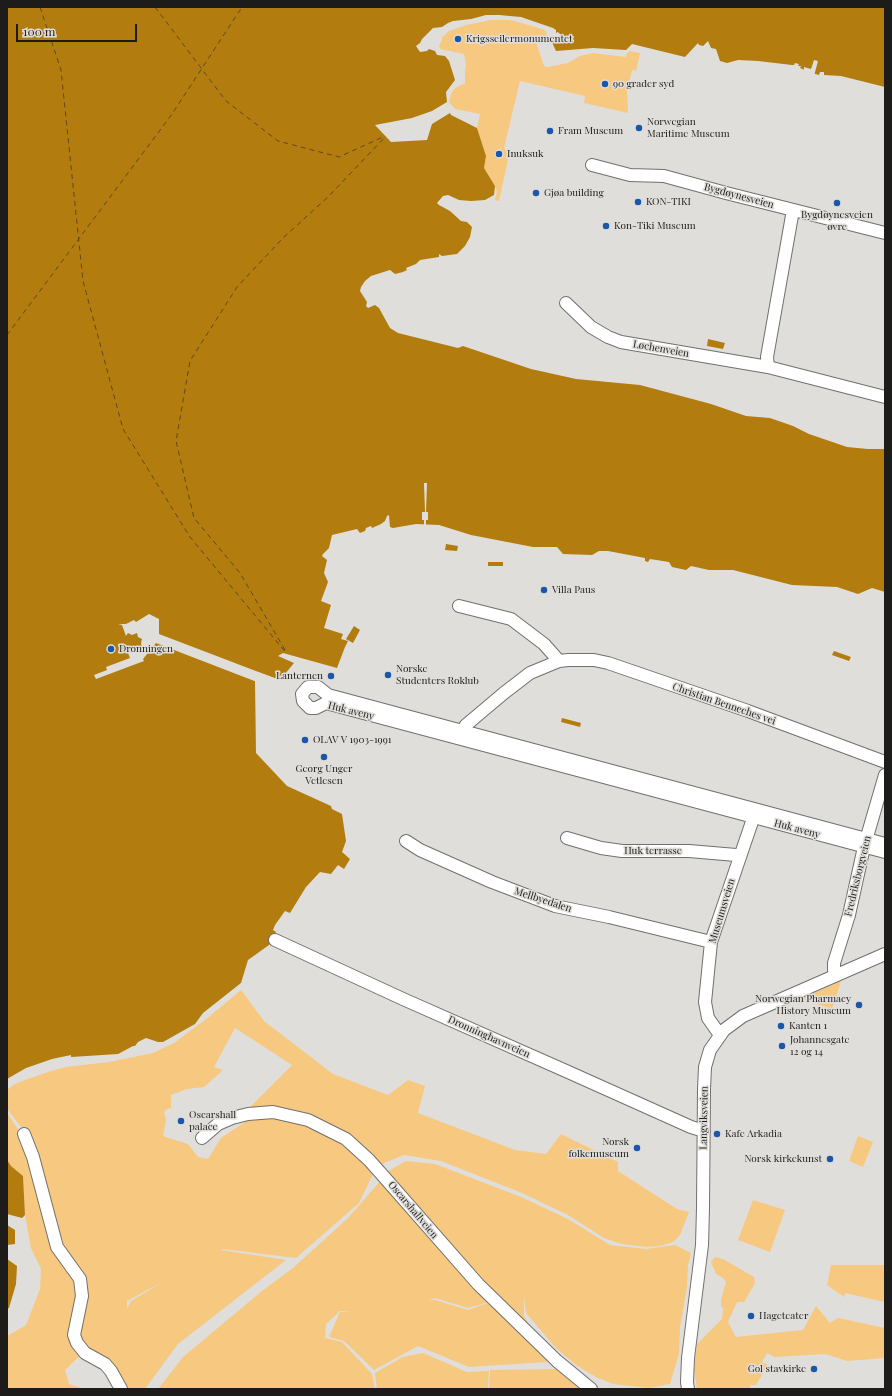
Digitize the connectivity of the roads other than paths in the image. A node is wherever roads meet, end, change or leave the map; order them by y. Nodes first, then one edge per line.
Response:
1 (592, 166) dead end
2 (793, 210) junction
3 (885, 233) edge
4 (566, 303) dead end
5 (768, 367) junction
6 (885, 397) edge
7 (459, 606) dead end
8 (559, 661) junction
9 (399, 719) junction
10 (461, 736) junction
11 (885, 762) edge
12 (885, 775) edge
13 (755, 814) junction
14 (566, 838) dead end
15 (406, 841) dead end
16 (866, 843) junction
17 (885, 844) edge
18 (885, 852) edge
19 (740, 856) junction
20 (275, 940) dead end
21 (711, 942) junction
22 (885, 954) edge
23 (835, 976) junction
24 (720, 1035) junction
25 (704, 1131) junction
26 (24, 1134) dead end
27 (202, 1138) dead end
28 (121, 1389) edge
29 (591, 1389) edge
30 (688, 1389) edge

1 - 2 street, Bygdøynesveien
2 - 3 street, Bygdøynesveien
2 - 5 street
4 - 5 street, Løchenveien
5 - 6 street, Løchenveien
7 - 8 street
8 - 10 street, Christian Benneches vei
8 - 11 street, Christian Benneches vei
9 - 9 street, Huk aveny
9 - 10 street, Huk aveny
10 - 13 street, Huk aveny
12 - 16 street, Fredriksborgveien
13 - 16 street, Huk aveny
13 - 19 street, Museumsveien
14 - 19 street, Huk terrasse
15 - 21 street, Mellbyedalen
16 - 17 street, Huk aveny
16 - 18 street, Huk aveny
16 - 23 street, Fredriksborgveien
19 - 21 street, Museumsveien
20 - 25 street, Dronninghavnveien
21 - 24 street, Museumsveien
22 - 23 street, Langviksveien
23 - 24 street, Langviksveien
24 - 25 street, Langviksveien
25 - 30 street, Langviksveien
26 - 28 street
27 - 29 street, Oscarshallveien

